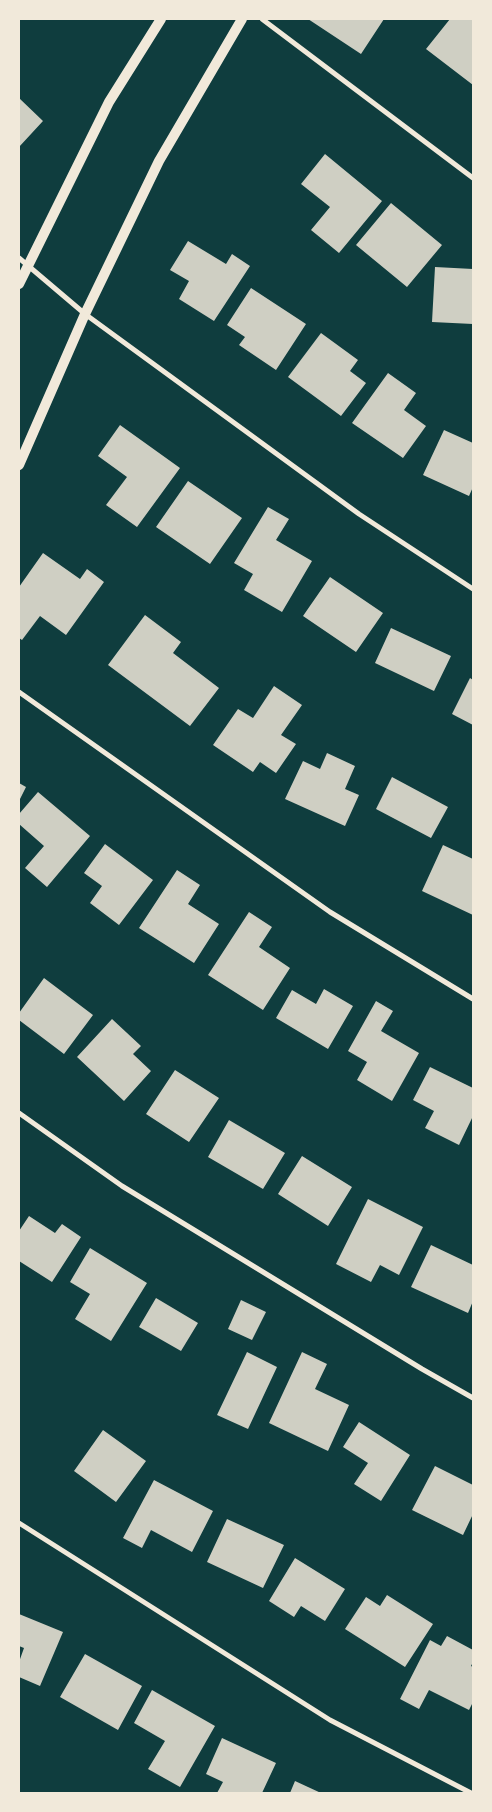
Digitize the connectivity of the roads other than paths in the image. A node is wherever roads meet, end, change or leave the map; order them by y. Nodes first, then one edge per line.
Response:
1 (161, 19) edge
2 (242, 19) edge
3 (262, 19) edge
4 (473, 178) edge
5 (19, 258) edge
6 (27, 265) junction
7 (19, 284) edge
8 (84, 314) junction
9 (19, 465) edge
10 (473, 589) edge
11 (19, 692) edge
12 (473, 999) edge
13 (19, 1113) edge
14 (473, 1398) edge
15 (19, 1522) edge
16 (472, 1793) edge

1 - 6 main road
2 - 8 main road
3 - 4 street
5 - 6 street
6 - 7 main road
6 - 8 street
8 - 9 main road
8 - 10 street
11 - 12 street
13 - 14 street
15 - 16 street

